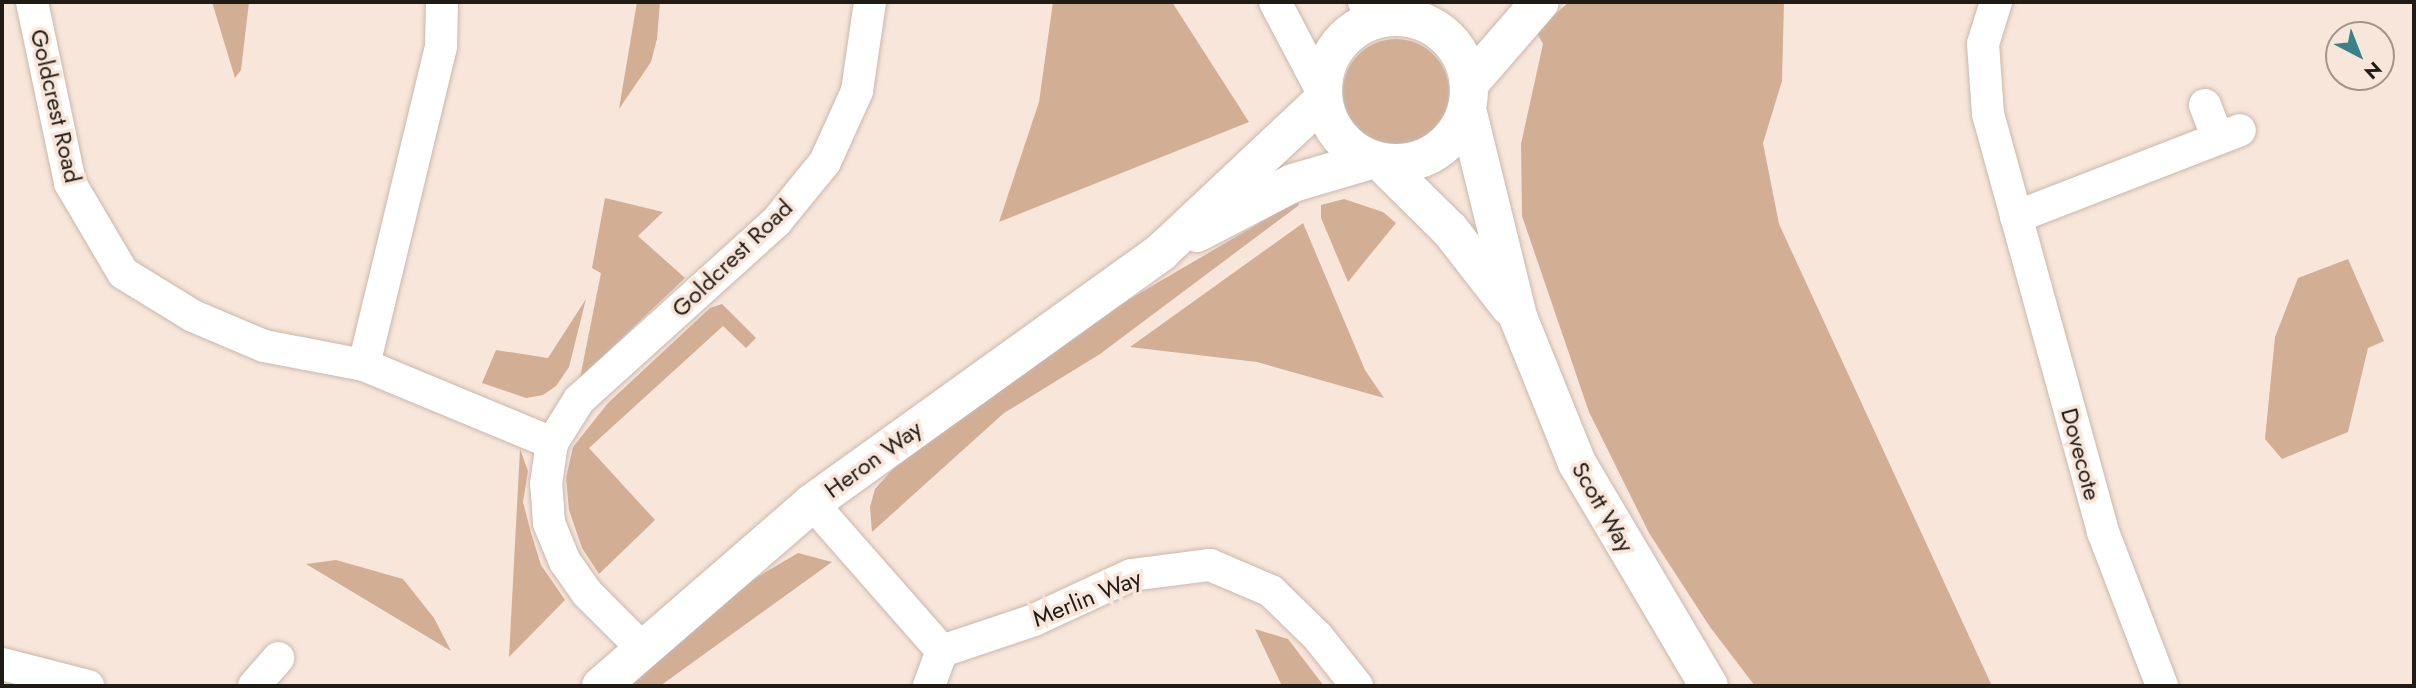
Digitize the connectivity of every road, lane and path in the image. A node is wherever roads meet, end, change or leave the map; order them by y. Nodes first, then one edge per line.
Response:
1 (32, 2) edge
2 (442, 2) edge
3 (870, 2) edge
4 (1275, 2) edge
5 (1540, 2) edge
6 (1996, 2) edge
7 (1396, 9) edge
8 (1322, 95) junction
9 (1468, 97) junction
10 (2205, 105) dead end
11 (1376, 161) junction
12 (2016, 217) junction
13 (1161, 252) junction
14 (1518, 317) junction
15 (364, 365) junction
16 (552, 443) junction
17 (812, 503) junction
18 (642, 648) junction
19 (942, 651) junction
20 (278, 658) dead end
21 (2, 664) edge
22 (88, 686) edge
23 (254, 686) edge
24 (601, 686) edge
25 (929, 686) edge
26 (1357, 686) edge
27 (1709, 686) edge
28 (2162, 686) edge

1 - 15 street, Goldcrest Road
2 - 15 street
3 - 16 street, Goldcrest Road
4 - 8 street
5 - 9 street
6 - 12 street, Dovecote
7 - 8 street
7 - 9 street
8 - 11 street
8 - 13 street, Heron Way
9 - 11 street
9 - 14 street, Scott Way
10 - 12 street
11 - 13 street, Heron Way
11 - 14 street, Scott Way
12 - 28 street, Dovecote
13 - 17 street, Heron Way
14 - 27 street, Scott Way
15 - 16 street, Goldcrest Road
16 - 18 street, Goldcrest Road
17 - 18 street, Heron Way
17 - 19 street
18 - 24 street, Heron Way
19 - 25 street
19 - 26 street, Merlin Way
20 - 23 street
21 - 22 street

